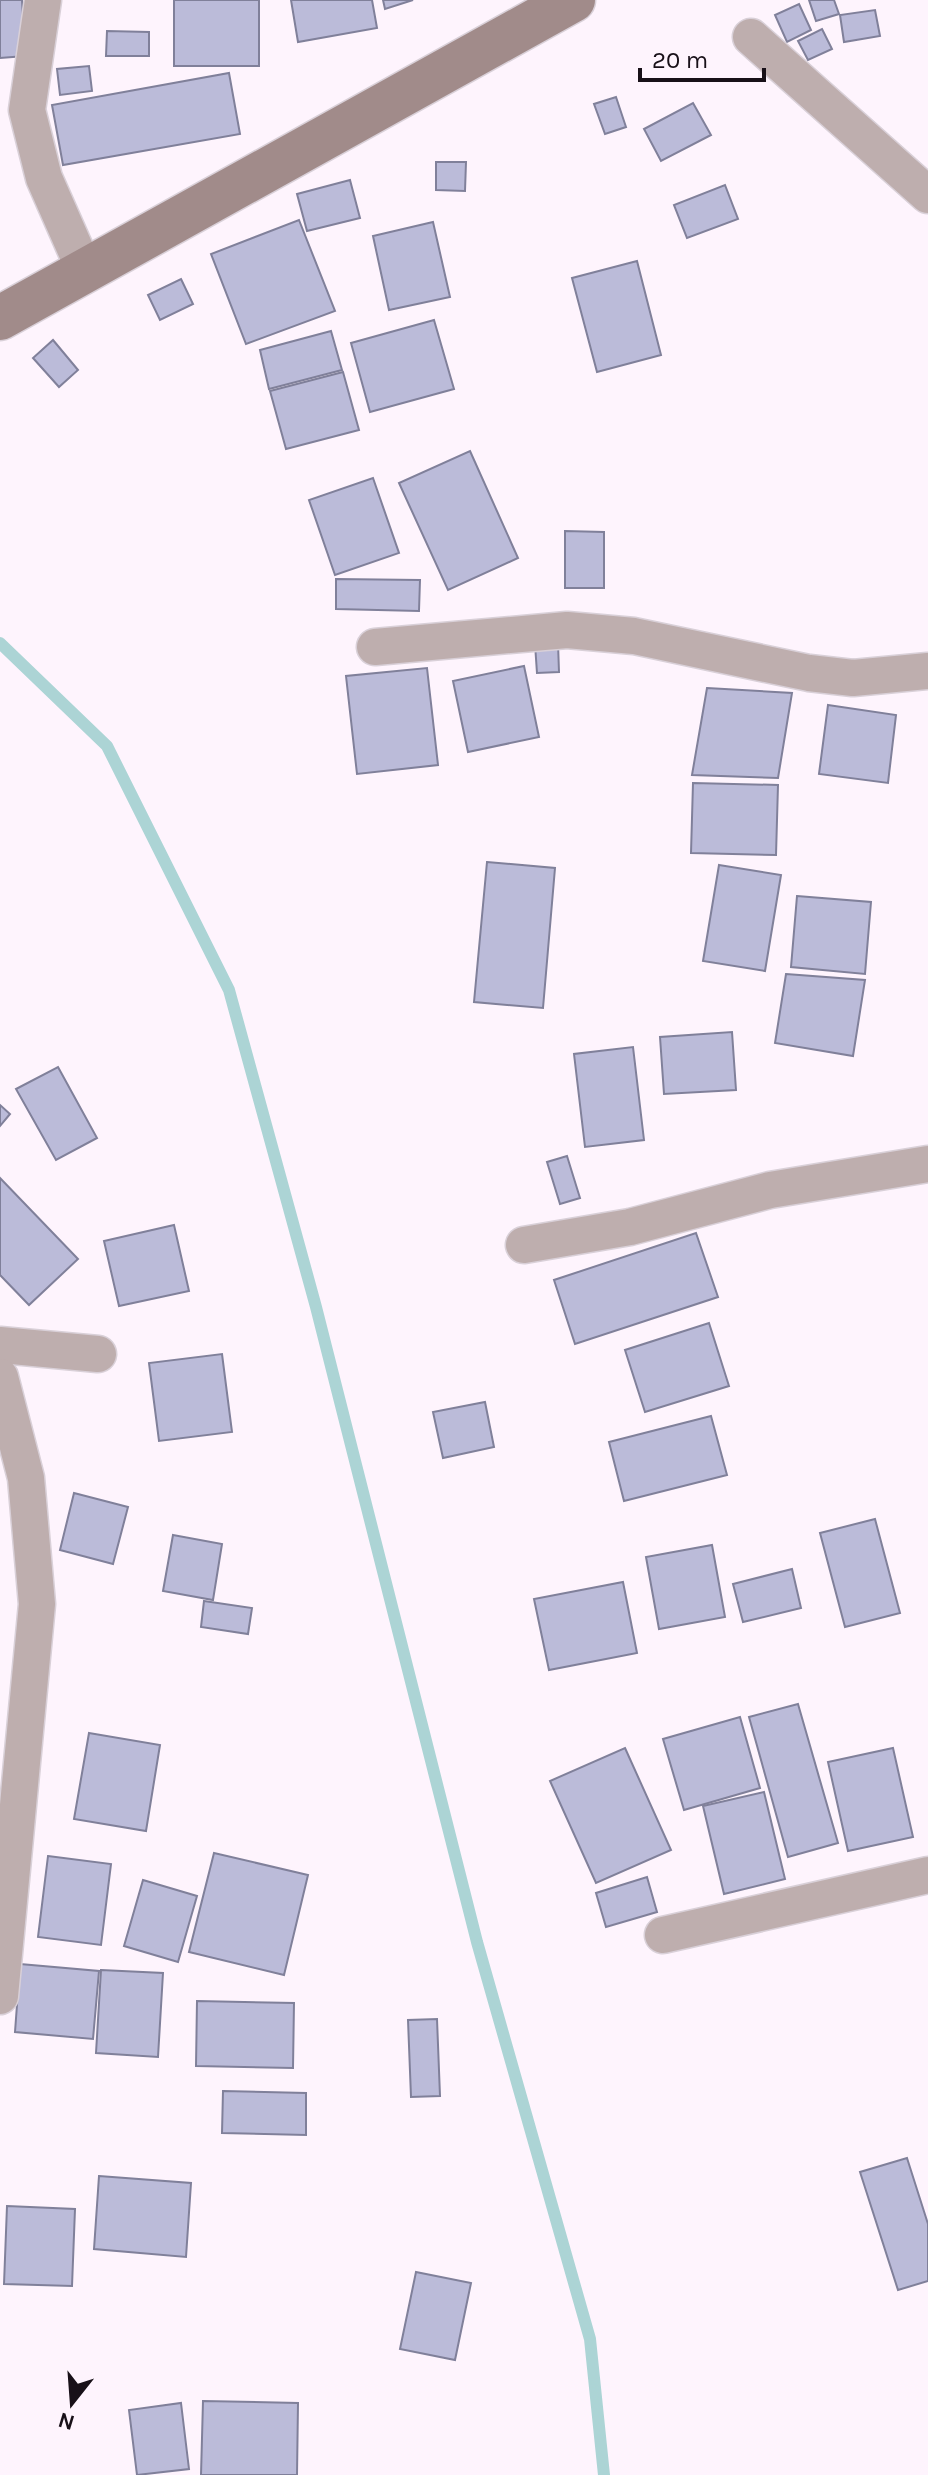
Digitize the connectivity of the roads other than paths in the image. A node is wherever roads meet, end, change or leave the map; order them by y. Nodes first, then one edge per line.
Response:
1 (43, 0) edge
2 (573, 0) edge
3 (527, 12) edge
4 (751, 37) dead end
5 (928, 195) edge
6 (85, 271) junction
7 (0, 318) edge
8 (375, 647) dead end
9 (928, 671) edge
10 (928, 1164) edge
11 (524, 1245) dead end
12 (0, 1345) edge
13 (98, 1354) dead end
14 (0, 1377) edge
15 (928, 1875) edge
16 (663, 1935) dead end
17 (0, 1996) edge

1 - 6 street
2 - 3 street
3 - 6 street
4 - 5 street
6 - 7 street
8 - 9 street
10 - 11 street
12 - 13 street
14 - 17 street
15 - 16 street

